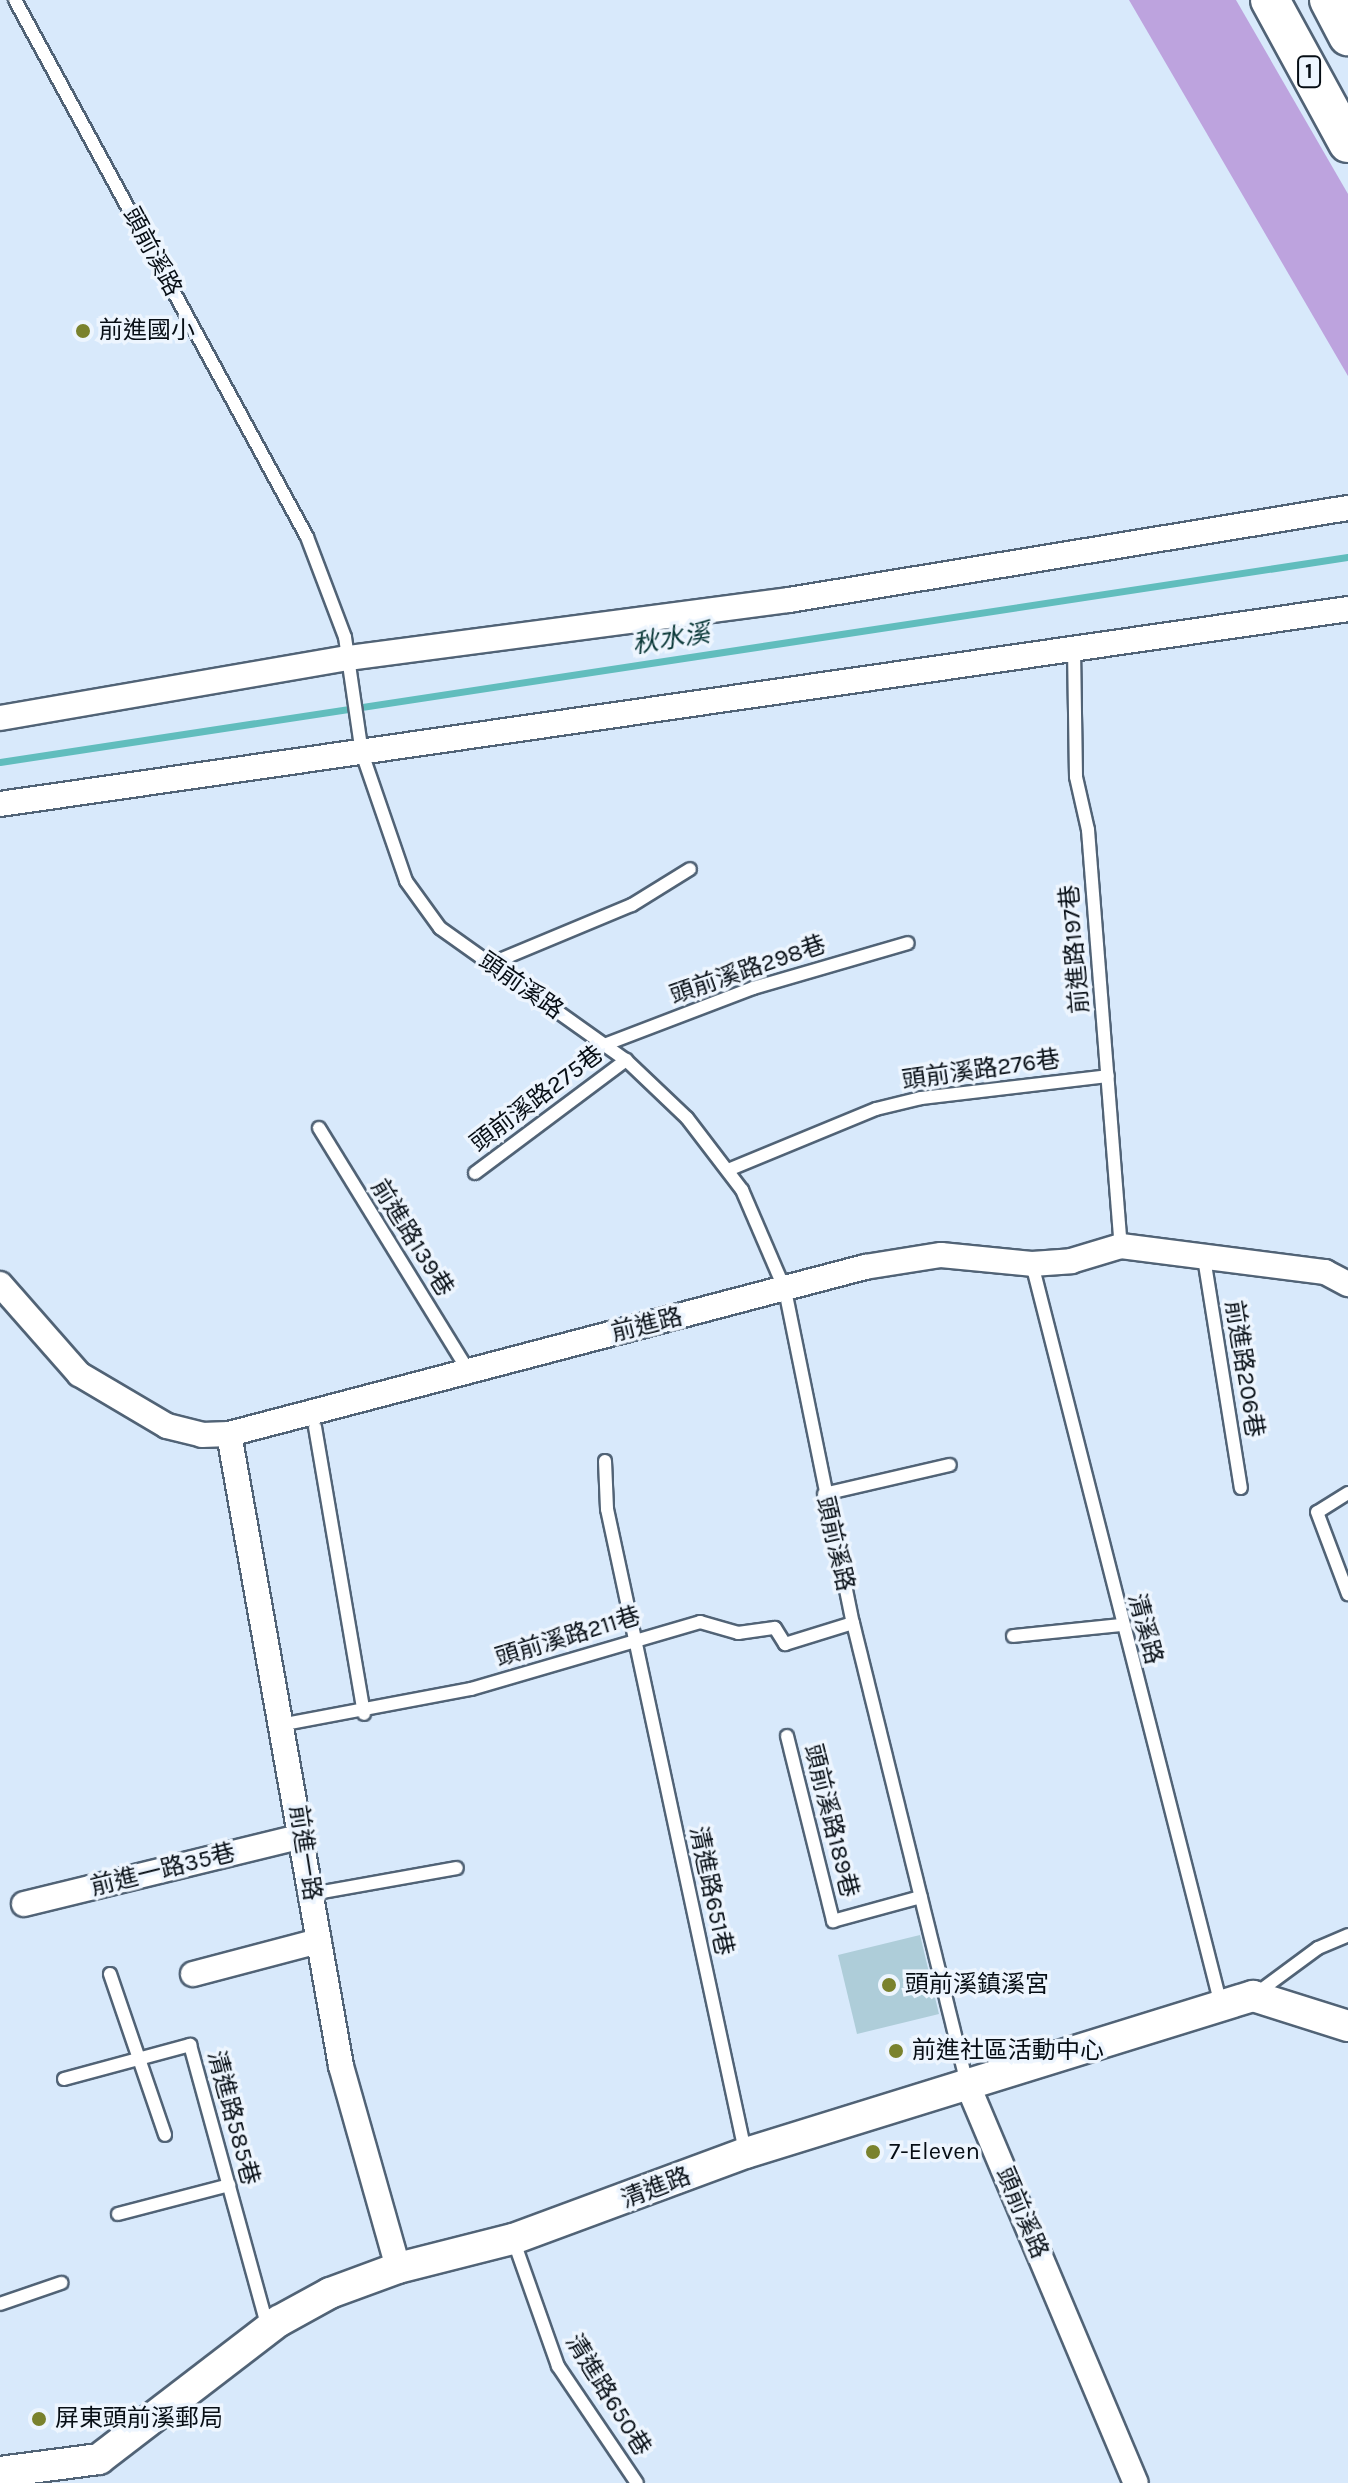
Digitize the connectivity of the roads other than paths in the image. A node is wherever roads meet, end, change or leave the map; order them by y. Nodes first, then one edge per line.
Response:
1 (15, 0) edge
2 (1270, 0) edge
3 (1329, 0) edge
4 (1348, 36) edge
5 (1348, 143) edge
6 (1348, 508) edge
7 (1348, 609) edge
8 (1074, 649) junction
9 (347, 653) junction
10 (0, 718) edge
11 (360, 741) junction
12 (0, 804) edge
13 (690, 869) dead end
14 (908, 943) dead end
15 (490, 964) junction
16 (604, 1045) junction
17 (626, 1060) junction
18 (1108, 1076) junction
19 (319, 1128) dead end
20 (728, 1170) junction
21 (475, 1173) dead end
22 (1121, 1246) junction
23 (1204, 1258) junction
24 (1032, 1264) junction
25 (0, 1284) edge
26 (1348, 1284) edge
27 (785, 1290) junction
28 (468, 1370) junction
29 (315, 1427) dead end
30 (229, 1434) junction
31 (605, 1461) dead end
32 (950, 1465) dead end
33 (1241, 1488) dead end
34 (1348, 1493) edge
35 (824, 1494) junction
36 (1348, 1594) edge
37 (853, 1623) junction
38 (1122, 1625) junction
39 (1013, 1636) dead end
40 (633, 1638) junction
41 (364, 1714) junction
42 (285, 1724) junction
43 (787, 1736) dead end
44 (302, 1836) junction
45 (457, 1868) dead end
46 (311, 1894) junction
47 (921, 1897) junction
48 (24, 1904) dead end
49 (1348, 1935) edge
50 (319, 1941) junction
51 (110, 1974) dead end
52 (193, 1974) dead end
53 (1253, 1996) junction
54 (1221, 2005) junction
55 (1348, 2026) edge
56 (135, 2060) junction
57 (64, 2079) dead end
58 (966, 2081) junction
59 (165, 2135) dead end
60 (746, 2153) junction
61 (229, 2185) junction
62 (118, 2214) dead end
63 (513, 2239) junction
64 (398, 2268) junction
65 (61, 2283) dead end
66 (0, 2304) edge
67 (268, 2329) junction
68 (0, 2472) edge
69 (637, 2483) edge
70 (1136, 2483) edge

1 - 9 lane, 頭前溪路
2 - 5 main road, 1
3 - 4 main road, 1
6 - 9 street
7 - 8 street
8 - 11 street
8 - 18 lane, 前進路197巷
9 - 10 street
9 - 11 lane, 頭前溪路
11 - 12 street
11 - 15 lane, 頭前溪路
13 - 15 lane
14 - 16 lane, 頭前溪路298巷
15 - 16 lane, 頭前溪路
16 - 17 lane, 頭前溪路
17 - 20 lane, 頭前溪路
17 - 21 lane, 頭前溪路275巷
18 - 20 lane, 頭前溪路276巷
18 - 22 lane, 前進路197巷
19 - 28 lane, 前進路139巷
20 - 27 lane, 頭前溪路
22 - 23 street, 前進路
22 - 24 street, 前進路
23 - 26 street, 前進路
23 - 33 lane, 前進路206巷
24 - 27 street, 前進路
24 - 38 lane, 清溪路
25 - 30 street, 前進路
27 - 28 street, 前進路
27 - 35 lane, 頭前溪路
28 - 30 street, 前進路
29 - 41 lane
30 - 42 street, 前進一路
31 - 40 lane, 清進路651巷
32 - 35 lane
34 - 36 lane
35 - 37 lane, 頭前溪路
37 - 40 lane, 頭前溪路211巷
37 - 47 lane, 頭前溪路
38 - 39 lane
38 - 54 lane, 清溪路
40 - 41 lane, 頭前溪路211巷
40 - 60 lane, 清進路651巷
41 - 42 lane, 頭前溪路211巷
42 - 44 street, 前進一路
43 - 47 lane, 頭前溪路189巷
44 - 46 street, 前進一路
44 - 48 street, 前進一路35巷
45 - 46 lane
46 - 50 street, 前進一路
47 - 58 lane, 頭前溪路
49 - 53 lane
50 - 52 street
50 - 64 street, 前進一路
51 - 56 lane
53 - 54 street, 清進路
53 - 55 street
54 - 58 street, 清進路
56 - 57 lane, 清進路585巷
56 - 59 lane
56 - 61 lane, 清進路585巷
58 - 60 street, 清進路
58 - 70 street, 頭前溪路
60 - 63 street, 清進路
61 - 62 lane
61 - 67 lane, 清進路585巷
63 - 64 street, 清進路
63 - 69 lane, 清進路650巷
64 - 67 street, 清進路
65 - 66 lane
67 - 68 street, 清進路

